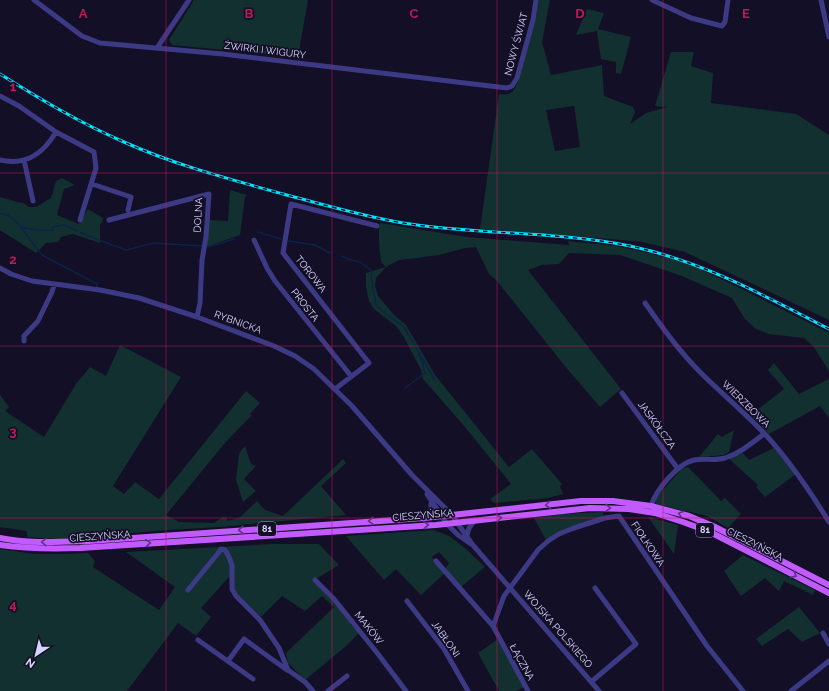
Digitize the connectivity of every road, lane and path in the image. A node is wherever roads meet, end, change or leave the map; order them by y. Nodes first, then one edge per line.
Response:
1 (34, 0) edge
2 (189, 0) edge
3 (536, 0) edge
4 (652, 0) edge
5 (728, 0) edge
6 (821, 0) edge
7 (829, 37) edge
8 (157, 48) junction
9 (507, 88) joint
10 (0, 96) edge
11 (56, 132) junction
12 (0, 160) edge
13 (24, 160) junction
14 (92, 184) junction
15 (33, 200) dead end
16 (128, 210) dead end
17 (80, 220) dead end
18 (109, 220) dead end
19 (378, 226) dead end
20 (254, 240) dead end
21 (0, 268) edge
22 (54, 284) junction
23 (644, 303) dead end
24 (197, 317) junction
25 (24, 341) dead end
26 (351, 376) junction
27 (335, 389) junction
28 (622, 393) dead end
29 (764, 434) junction
30 (678, 469) junction
31 (420, 484) junction
32 (431, 501) junction
33 (651, 506) junction
34 (452, 515) junction
35 (443, 516) junction
36 (424, 518) junction
37 (474, 520) junction
38 (458, 522) junction
39 (829, 522) edge
40 (447, 524) junction
41 (467, 535) junction
42 (0, 538) edge
43 (472, 544) junction
44 (0, 545) edge
45 (436, 561) dead end
46 (315, 580) dead end
47 (829, 585) edge
48 (595, 588) dead end
49 (511, 589) junction
50 (188, 590) dead end
51 (829, 593) edge
52 (407, 601) dead end
53 (493, 626) junction
54 (823, 633) dead end
55 (198, 640) dead end
56 (829, 644) edge
57 (228, 661) junction
58 (829, 661) edge
59 (288, 670) junction
60 (347, 676) dead end
61 (254, 679) dead end
62 (591, 682) junction
63 (313, 691) edge
64 (328, 691) edge
65 (406, 691) edge
66 (468, 691) edge
67 (528, 691) edge
68 (599, 691) edge
69 (743, 691) edge
70 (791, 691) edge

1 - 8 street, ŻWIRKI I WIGURY
2 - 8 street
3 - 9 street, NOWY ŚWIAT
4 - 5 street
6 - 7 street
8 - 9 street, ŻWIRKI I WIGURY
10 - 11 street
11 - 13 street
11 - 14 street
12 - 13 street
13 - 15 street
14 - 16 street
14 - 17 street
18 - 24 street, DOLNA
19 - 26 street, TOROWA
20 - 26 street, PROSTA
21 - 22 street, RYBNICKA
22 - 24 street, RYBNICKA
22 - 25 street
23 - 29 street, WIERZBOWA
24 - 27 street, RYBNICKA
26 - 27 street, TOROWA
27 - 31 street, RYBNICKA
28 - 30 street, JASKÓŁCZA
29 - 30 street
29 - 39 street, WIERZBOWA
30 - 33 street
31 - 32 street, RYBNICKA
31 - 34 street, RYBNICKA
32 - 35 street, RYBNICKA
32 - 36 street
33 -> 34 main road, CIESZYŃSKA / 81
47 -> 33 main road, CIESZYŃSKA / 81
34 - 35 main road, CIESZYŃSKA / 81
34 - 38 street, WOJSKA POLSKIEGO
35 - 36 main road, CIESZYŃSKA / 81
35 - 40 street, WOJSKA POLSKIEGO
36 -> 42 main road, CIESZYŃSKA / 81
37 - 38 main road, CIESZYŃSKA / 81
37 - 41 street
37 -> 51 main road, CIESZYŃSKA / 81
38 - 40 main road, CIESZYŃSKA / 81
38 - 41 street, WOJSKA POLSKIEGO
40 - 43 street, WOJSKA POLSKIEGO
44 -> 40 main road, CIESZYŃSKA / 81
41 - 43 street, WOJSKA POLSKIEGO
43 - 49 street, WOJSKA POLSKIEGO
45 - 53 street
46 - 65 street, MAKÓW
48 - 62 street, WOJSKA POLSKIEGO
49 - 53 street, WOJSKA POLSKIEGO
49 - 62 street, WOJSKA POLSKIEGO
49 - 69 street, FIOŁKOWA
50 - 59 street
52 - 66 street, JABŁONI
53 - 67 street, ŁĄCZNA
54 - 56 street
55 - 57 street
57 - 59 street
57 - 61 street
58 - 70 street
59 - 63 street
60 - 64 street
62 - 68 street, WOJSKA POLSKIEGO

